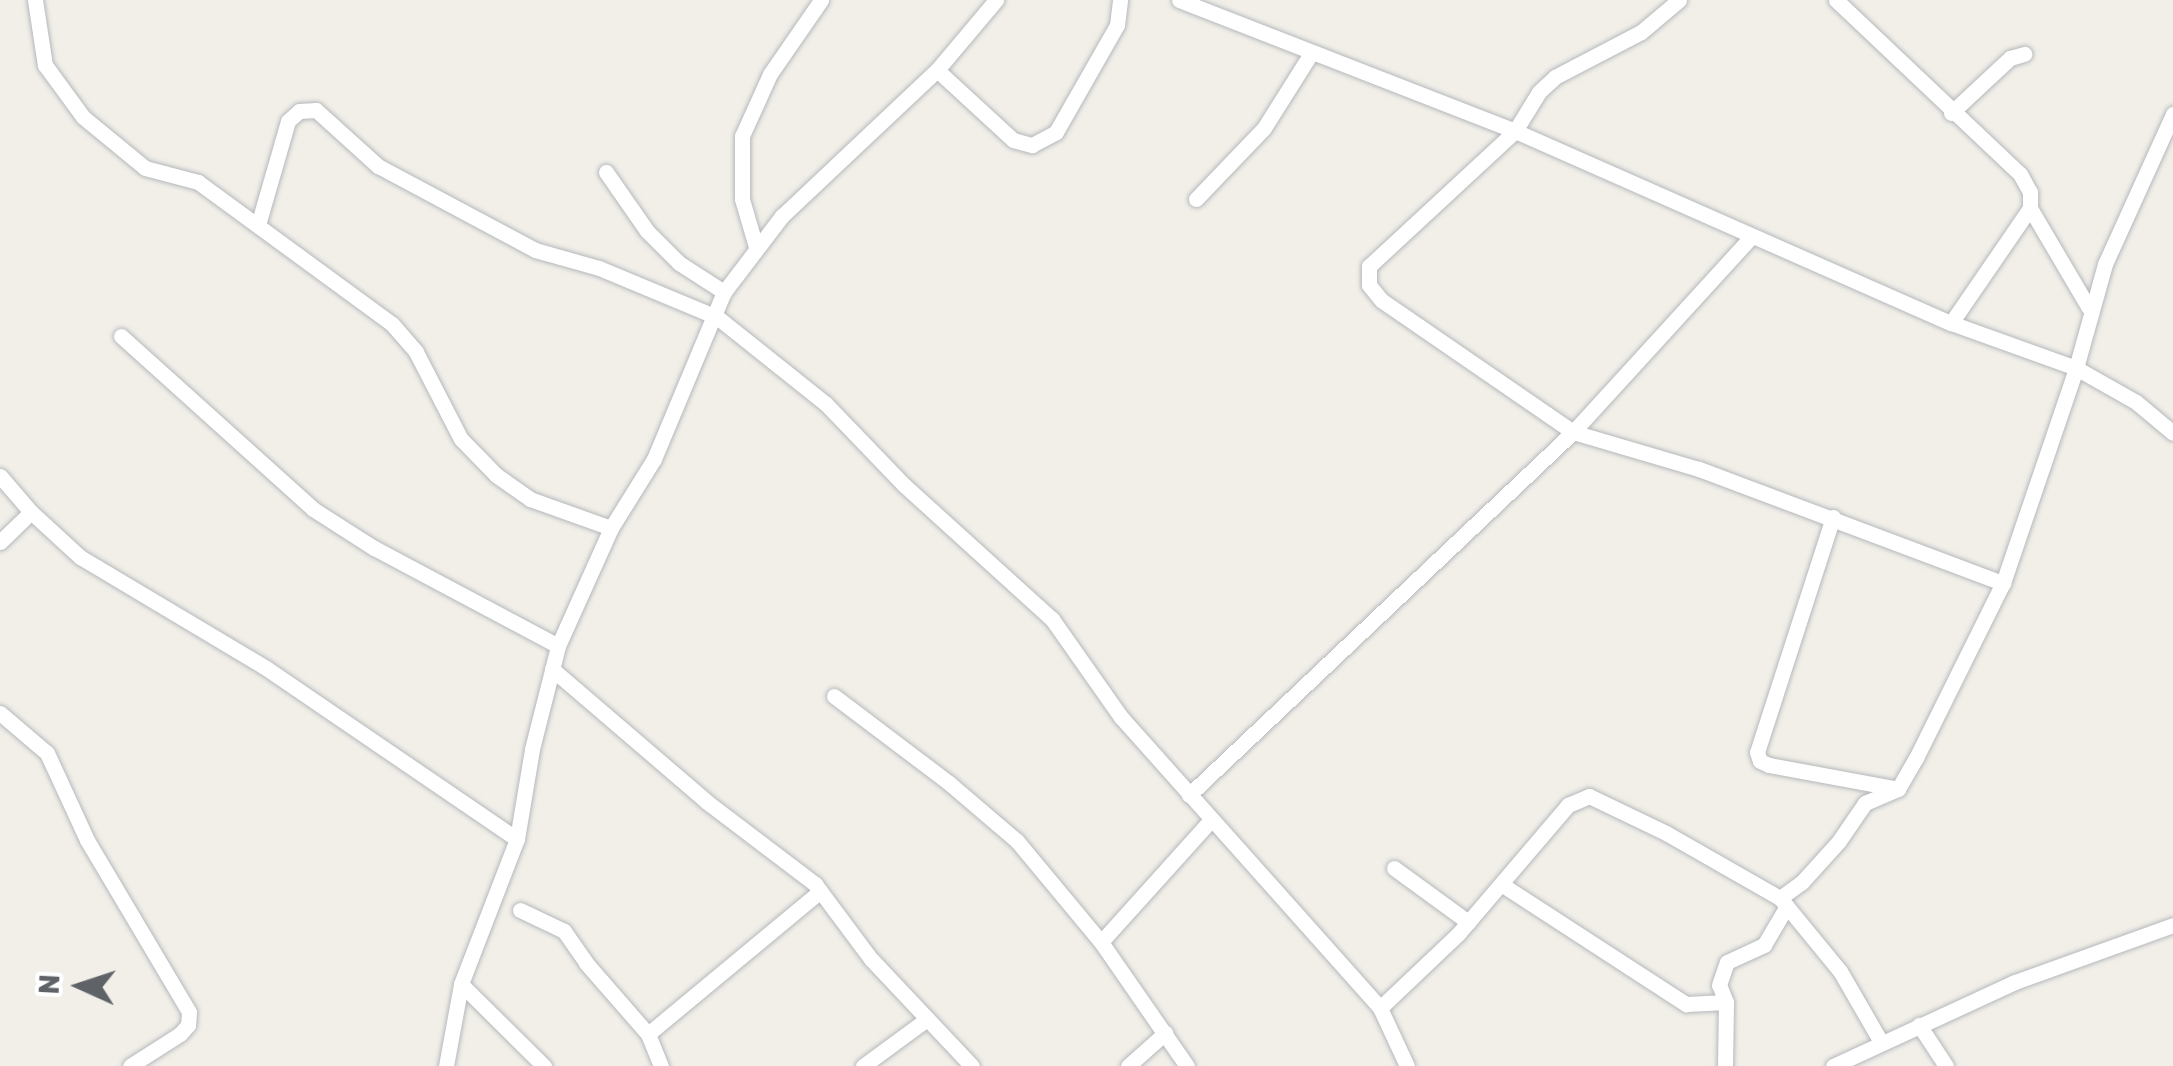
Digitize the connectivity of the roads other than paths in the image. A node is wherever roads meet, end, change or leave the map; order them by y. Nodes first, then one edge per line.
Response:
1 (35, 0) edge
2 (821, 0) edge
3 (996, 0) edge
4 (1120, 0) edge
5 (1179, 0) edge
6 (1679, 0) edge
7 (1836, 0) edge
8 (2024, 54) dead end
9 (1310, 55) junction
10 (937, 70) junction
11 (1951, 112) junction
12 (2173, 114) edge
13 (1514, 131) junction
14 (606, 172) dead end
15 (1196, 198) dead end
16 (2030, 208) junction
17 (258, 224) junction
18 (1752, 236) junction
19 (756, 246) junction
20 (724, 292) junction
21 (2090, 308) junction
22 (716, 318) junction
23 (1951, 324) junction
24 (120, 336) dead end
25 (2076, 368) junction
26 (2136, 402) junction
27 (2173, 415) edge
28 (1573, 432) junction
29 (2173, 433) edge
30 (0, 476) edge
31 (30, 512) junction
32 (1833, 517) junction
33 (611, 528) junction
34 (0, 542) edge
35 (2002, 583) junction
36 (558, 646) junction
37 (552, 669) junction
38 (834, 696) dead end
39 (0, 712) edge
40 (1898, 789) junction
41 (1188, 795) junction
42 (1211, 820) junction
43 (517, 839) junction
44 (1394, 868) dead end
45 (1500, 884) junction
46 (820, 891) junction
47 (1783, 902) junction
48 (520, 910) dead end
49 (1468, 922) junction
50 (2173, 925) edge
51 (1101, 942) junction
52 (461, 984) junction
53 (1726, 1002) junction
54 (1380, 1008) junction
55 (928, 1019) junction
56 (1919, 1025) junction
57 (1166, 1033) junction
58 (648, 1034) junction
59 (1881, 1042) junction
60 (130, 1066) edge
61 (446, 1066) edge
62 (544, 1066) edge
63 (661, 1066) edge
64 (864, 1066) edge
65 (972, 1066) edge
66 (1128, 1066) edge
67 (1187, 1066) edge
68 (1406, 1066) edge
69 (1725, 1066) edge
70 (1833, 1066) edge
71 (1946, 1066) edge

1 - 17 street
2 - 19 street
3 - 10 street
4 - 10 street
5 - 9 street
6 - 13 street
7 - 11 street
8 - 11 street
9 - 13 street
9 - 15 street
10 - 19 street
11 - 16 street
12 - 21 street
13 - 18 street
13 - 28 street
14 - 20 street
16 - 21 street
16 - 23 street
17 - 22 street
17 - 33 street
18 - 23 street
18 - 28 street
19 - 20 street
20 - 22 street
21 - 25 street
22 - 33 street
22 - 41 street
23 - 25 street
24 - 36 street
25 - 26 street
25 - 35 street
26 - 27 street
26 - 29 street
28 - 32 street
28 - 41 street
30 - 31 street
31 - 34 street
31 - 43 street
32 - 35 street
32 - 40 street
33 - 36 street
35 - 40 street
36 - 37 street
37 - 43 street
37 - 46 street
38 - 51 street
39 - 60 street
40 - 47 street
41 - 42 street
42 - 51 street
42 - 54 street
43 - 52 street
44 - 49 street
45 - 47 street
45 - 49 street
45 - 53 street
46 - 55 street
46 - 58 street
47 - 53 street
47 - 59 street
48 - 58 street
49 - 54 street
50 - 56 street
51 - 57 street
52 - 61 street
52 - 62 street
53 - 69 street
54 - 68 street
55 - 64 street
55 - 65 street
56 - 59 street
56 - 71 street
57 - 66 street
57 - 67 street
58 - 63 street
59 - 70 street

